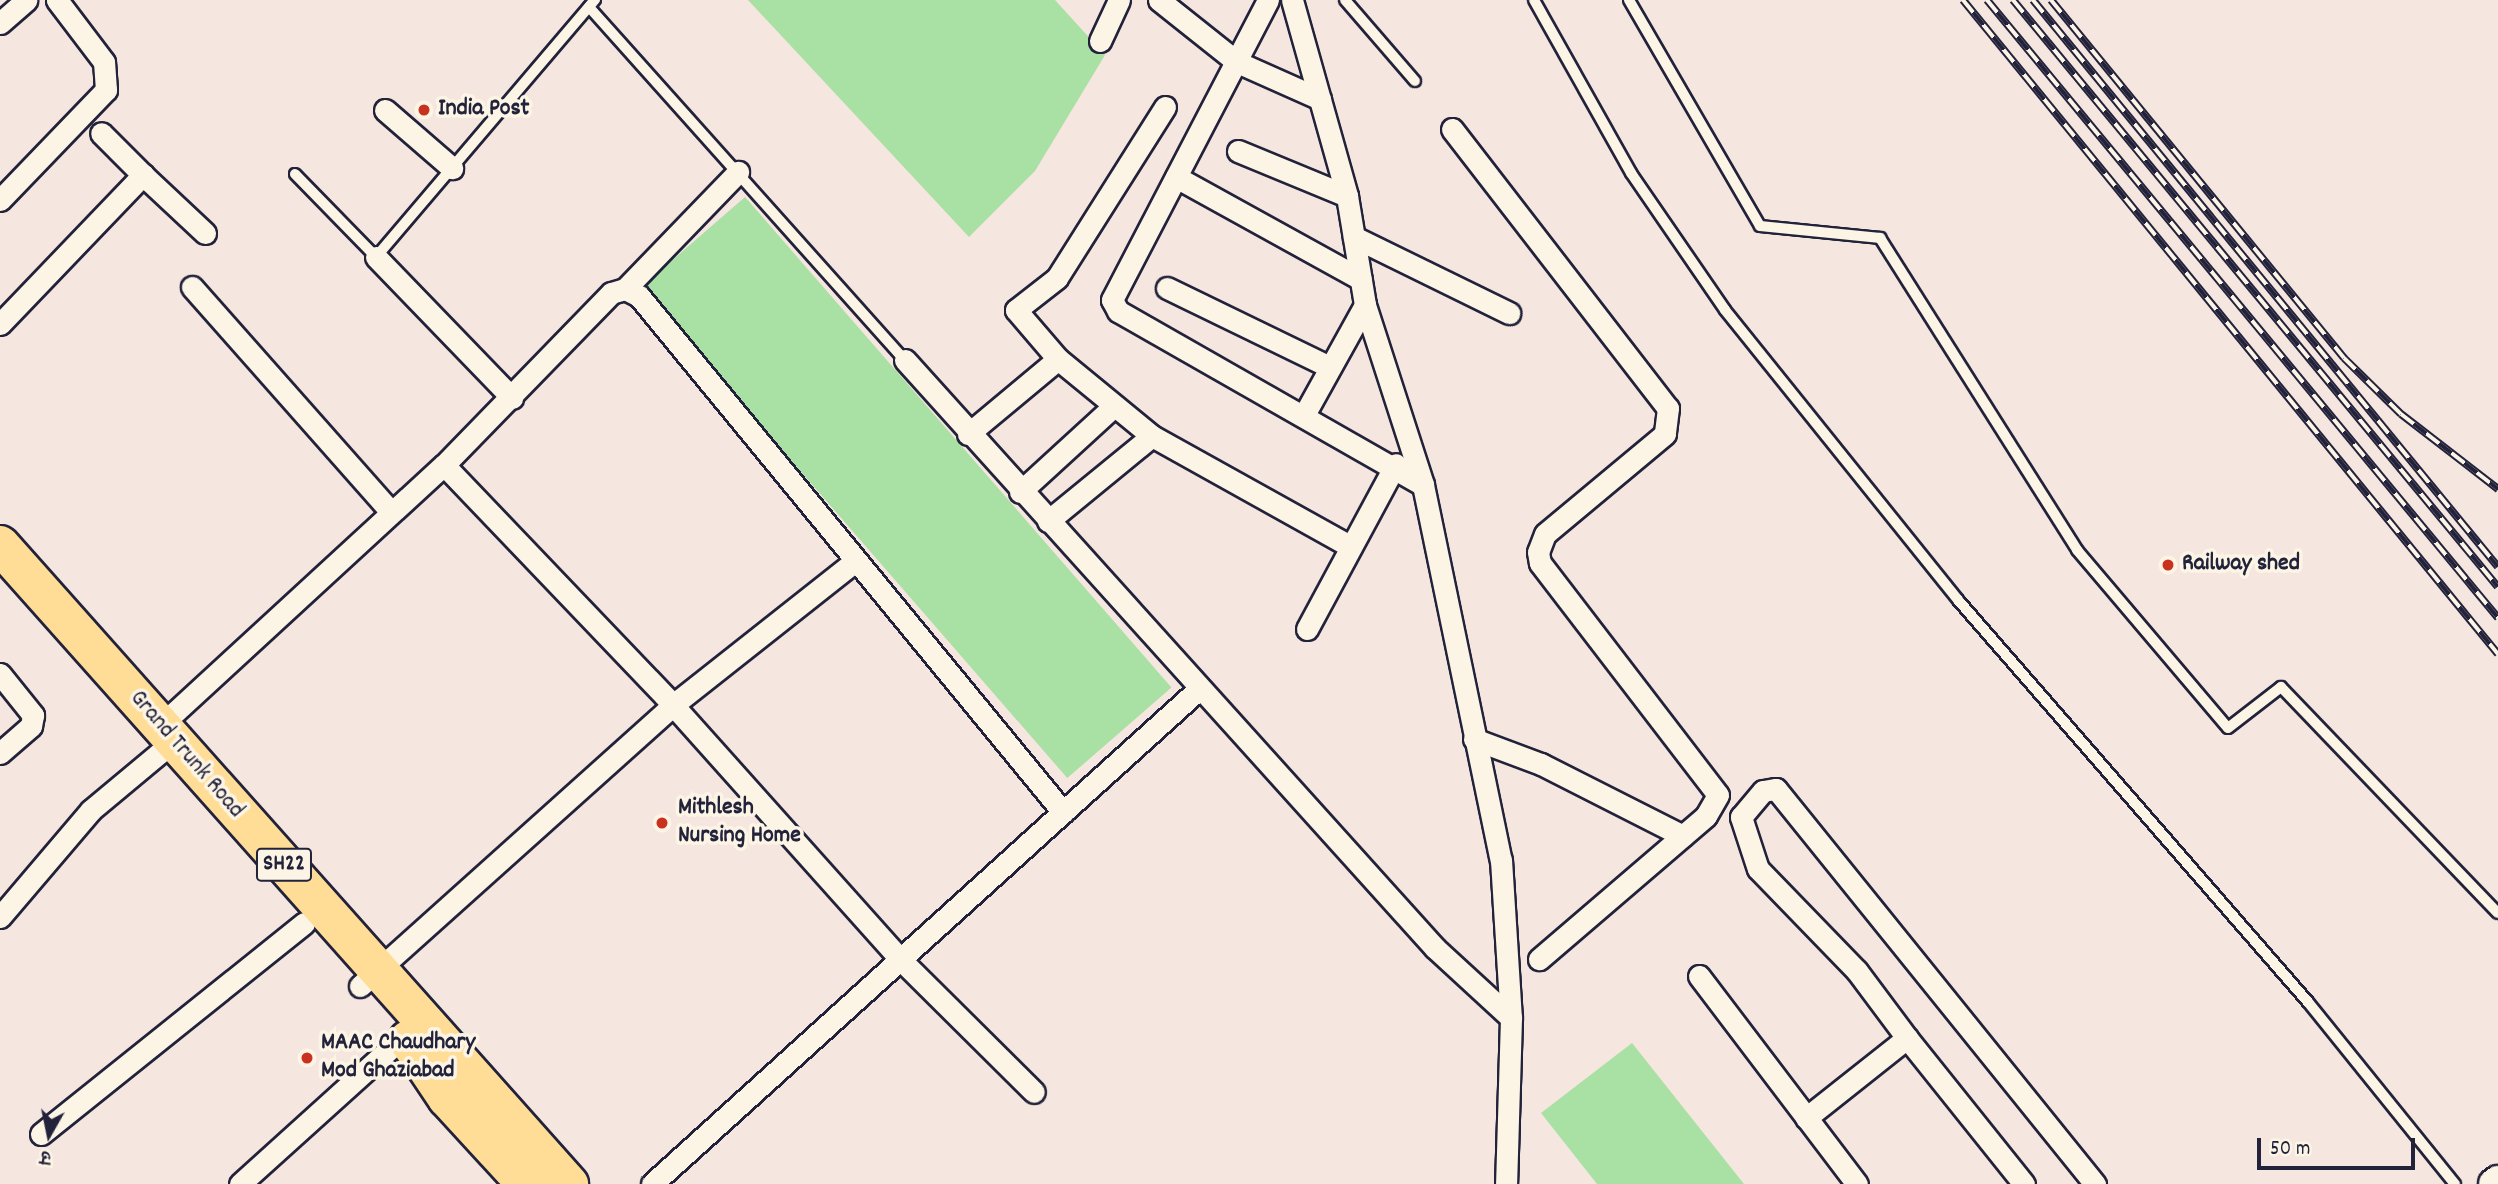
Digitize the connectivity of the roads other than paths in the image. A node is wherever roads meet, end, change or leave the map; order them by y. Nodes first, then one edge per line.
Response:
1 (26, 0) edge
2 (57, 0) edge
3 (1119, 0) edge
4 (1159, 0) edge
5 (1268, 0) edge
6 (1292, 0) edge
7 (1345, 0) edge
8 (1534, 0) edge
9 (1629, 0) edge
10 (592, 4) edge
11 (0, 23) edge
12 (1100, 41) dead end
13 (1237, 62) junction
14 (1415, 81) dead end
15 (1320, 99) junction
16 (1165, 107) dead end
17 (385, 110) dead end
18 (1451, 129) dead end
19 (101, 133) dead end
20 (1238, 151) dead end
21 (452, 168) junction
22 (738, 172) junction
23 (295, 174) dead end
24 (144, 175) junction
25 (1176, 177) junction
26 (1347, 196) junction
27 (0, 200) edge
28 (205, 233) dead end
29 (1354, 237) junction
30 (376, 257) junction
31 (1361, 279) junction
32 (192, 286) dead end
33 (1167, 288) dead end
34 (625, 289) junction
35 (1365, 305) junction
36 (1509, 313) dead end
37 (0, 324) edge
38 (1058, 359) junction
39 (905, 360) joint
40 (1331, 368) junction
41 (512, 398) junction
42 (1114, 406) junction
43 (1304, 415) junction
44 (968, 433) junction
45 (1152, 436) junction
46 (1396, 464) junction
47 (444, 465) junction
48 (1423, 485) junction
49 (1020, 492) junction
50 (391, 512) junction
51 (1048, 521) junction
52 (0, 545) edge
53 (1350, 546) junction
54 (854, 562) junction
55 (0, 584) edge
56 (1307, 629) dead end
57 (0, 674) edge
58 (1200, 688) junction
59 (673, 705) junction
60 (1474, 739) junction
61 (164, 740) junction
62 (0, 753) edge
63 (1063, 812) junction
64 (1682, 836) junction
65 (2498, 913) edge
66 (0, 917) edge
67 (304, 923) junction
68 (1539, 959) dead end
69 (901, 960) junction
70 (1699, 976) dead end
71 (368, 977) junction
72 (1511, 1018) junction
73 (404, 1036) junction
74 (1907, 1038) junction
75 (1034, 1092) dead end
76 (1806, 1118) junction
77 (41, 1134) dead end
78 (2498, 1181) edge
79 (240, 1184) edge
80 (526, 1184) edge
81 (569, 1184) edge
82 (652, 1184) edge
83 (1506, 1184) edge
84 (1857, 1184) edge
85 (2024, 1184) edge
86 (2095, 1184) edge
87 (2455, 1184) edge
88 (2494, 1184) edge

1 - 11 street
2 - 27 street
3 - 12 street
4 - 13 street
5 - 13 street
6 - 15 street
7 - 14 lane
8 - 87 lane
9 - 65 lane
10 - 21 lane
10 - 22 lane
13 - 15 street
13 - 25 street
15 - 26 street
16 - 38 street
17 - 21 street
18 - 64 street
19 - 24 street
20 - 26 street
21 - 30 lane
22 - 34 street
22 - 39 lane
23 - 30 lane
24 - 28 street
24 - 37 street
25 - 31 street
25 - 43 street
26 - 29 street
29 - 31 street
29 - 36 street
30 - 41 street
31 - 35 street
32 - 50 street
33 - 40 street
34 - 41 street
34 - 54 street
35 - 40 street
35 - 48 street
38 - 42 street
38 - 44 street
39 - 44 street
40 - 43 street
41 - 47 street
42 - 45 street
42 - 49 street
43 - 46 street
44 - 49 street
45 - 51 street
45 - 53 street
46 - 48 street
46 - 53 street
47 - 50 street
47 - 59 street
48 - 60 street
49 - 51 street
50 - 61 street
51 - 58 street
52 - 61 highway, Grand Trunk Road / SH22
53 - 56 street
54 - 59 street
54 - 63 street
55 - 61 highway, Grand Trunk Road / SH22
57 - 62 street
58 - 63 street
58 - 72 street
59 - 69 street
59 - 71 street
60 - 64 street
60 - 72 street
61 - 66 street
61 - 67 highway, Grand Trunk Road / SH22
61 - 71 highway, Grand Trunk Road / SH22
63 - 69 street
64 - 68 street
67 - 71 highway, Grand Trunk Road / SH22
67 - 77 street
69 - 75 street
69 - 82 street
70 - 76 street
71 - 73 highway, Grand Trunk Road / SH22
71 - 81 highway, Grand Trunk Road / SH22
72 - 83 street
73 - 79 street
73 - 80 highway, Grand Trunk Road / SH22
74 - 76 street
74 - 85 street
74 - 86 street
76 - 84 street
78 - 88 street

